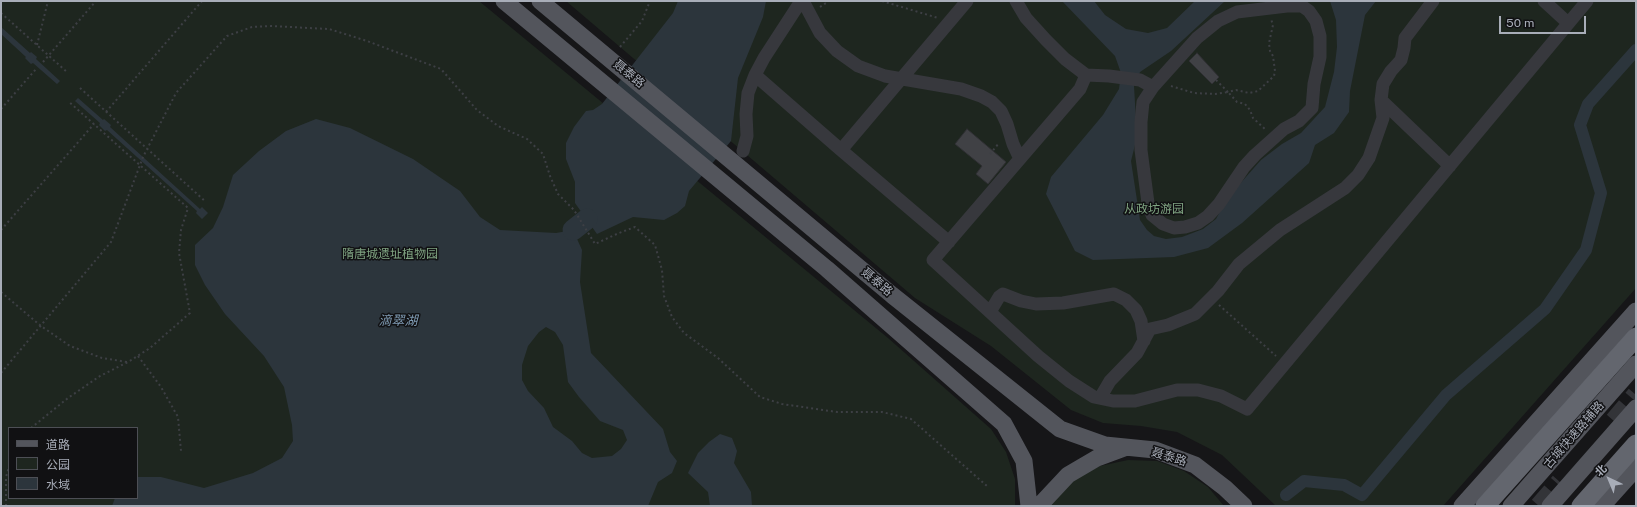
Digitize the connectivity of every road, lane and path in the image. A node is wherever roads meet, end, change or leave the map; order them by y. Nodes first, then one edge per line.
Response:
1 (48, 1) edge
2 (96, 1) edge
3 (202, 1) edge
4 (504, 1) edge
5 (540, 1) edge
6 (650, 1) edge
7 (802, 1) edge
8 (882, 1) edge
9 (967, 1) edge
10 (1016, 1) edge
11 (1146, 1) edge
12 (1158, 1) edge
13 (1433, 1) edge
14 (1544, 1) edge
15 (1587, 1) edge
16 (1268, 8) junction
17 (1, 13) edge
18 (949, 22) junction
19 (1568, 23) junction
20 (37, 45) junction
21 (620, 47) dead end
22 (48, 55) junction
23 (42, 62) dead end
24 (37, 68) dead end
25 (68, 72) dead end
26 (755, 75) junction
27 (1086, 75) junction
28 (901, 79) junction
29 (1216, 80) dead end
30 (1156, 84) junction
31 (80, 88) dead end
32 (1228, 92) junction
33 (1381, 100) junction
34 (68, 102) dead end
35 (1, 109) edge
36 (106, 112) junction
37 (94, 124) junction
38 (1276, 136) junction
39 (147, 149) junction
40 (841, 150) junction
41 (743, 151) dead end
42 (1020, 159) junction
43 (140, 165) junction
44 (1450, 166) junction
45 (206, 202) dead end
46 (1, 230) edge
47 (949, 242) junction
48 (1, 292) edge
49 (1211, 298) junction
50 (1636, 311) edge
51 (990, 312) junction
52 (41, 326) junction
53 (1636, 337) edge
54 (1144, 341) junction
55 (138, 356) junction
56 (128, 362) junction
57 (1285, 364) junction
58 (1636, 364) edge
59 (1, 373) edge
60 (1100, 398) junction
61 (1636, 408) edge
62 (32, 427) edge
63 (1636, 444) edge
64 (1126, 447) junction
65 (182, 451) dead end
66 (1636, 468) edge
67 (8, 470) edge
68 (988, 487) dead end
69 (1225, 488) junction
70 (6, 506) edge
71 (1029, 506) edge
72 (1039, 506) edge
73 (1233, 506) edge
74 (1244, 506) edge
75 (1462, 506) edge
76 (1485, 506) edge
77 (1511, 506) edge
78 (1550, 506) edge
79 (1581, 506) edge
80 (1602, 506) edge

1 - 20 path
2 - 22 path
3 - 36 path
4 - 71 main road, 聂泰路
5 - 64 main road, 聂泰路
6 - 21 path
7 - 26 lane
7 - 28 lane
8 - 18 path
9 - 18 lane
10 - 27 lane
11 - 12 path
13 - 33 lane
14 - 19 lane
15 - 19 lane
16 - 30 lane
16 - 32 path
16 - 38 lane
17 - 20 path
18 - 28 lane
19 - 44 lane
20 - 22 path
22 - 23 path
22 - 25 path
24 - 35 path
26 - 40 lane
26 - 41 lane
27 - 30 lane
27 - 42 lane
28 - 40 lane
28 - 42 lane
29 - 32 path
30 - 32 path
30 - 38 lane
31 - 36 path
32 - 38 path
33 - 44 lane
33 - 49 lane
34 - 37 path
36 - 39 path
37 - 43 path
37 - 46 path
39 - 43 path
39 - 45 path
39 - 68 path
40 - 47 lane
42 - 47 lane
43 - 52 path
43 - 55 path
44 - 57 lane
47 - 51 lane
48 - 52 path
49 - 54 lane
49 - 57 path
50 - 75 main road
51 - 54 lane
51 - 60 lane
52 - 56 path
52 - 59 path
53 - 76 highway
54 - 60 lane
55 - 56 path
55 - 65 path
56 - 62 path
57 - 60 lane
58 - 77 main road, 古城快速路辅路
61 - 78 main road
63 - 79 highway
64 - 69 main road, 聂泰路
64 - 72 main road
66 - 80 main road
67 - 70 path
69 - 73 main road
69 - 74 main road, 聂泰路

